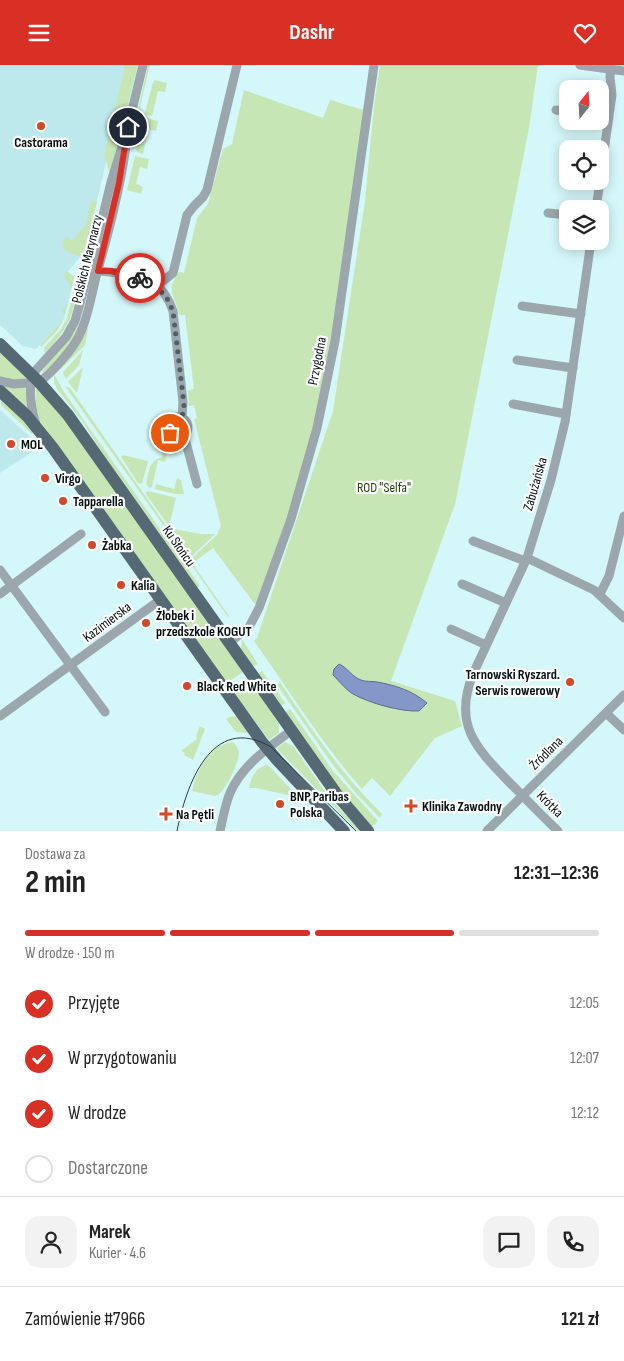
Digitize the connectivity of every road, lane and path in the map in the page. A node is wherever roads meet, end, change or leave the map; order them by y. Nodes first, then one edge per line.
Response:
1 (143, 65) edge
2 (237, 65) edge
3 (374, 65) edge
4 (580, 65) edge
5 (610, 67) edge
6 (624, 71) edge
7 (609, 102) edge
8 (556, 110) dead end
9 (559, 110) edge
10 (128, 127) junction
11 (548, 213) dead end
12 (559, 214) edge
13 (590, 250) edge
14 (98, 271) junction
15 (157, 287) junction
16 (522, 306) dead end
17 (581, 314) junction
18 (0, 345) edge
19 (518, 360) dead end
20 (573, 368) junction
21 (0, 381) edge
22 (35, 381) junction
23 (0, 391) edge
24 (513, 404) dead end
25 (566, 414) junction
26 (182, 418) junction
27 (43, 435) junction
28 (184, 435) junction
29 (197, 484) dead end
30 (624, 516) edge
31 (81, 534) dead end
32 (473, 541) dead end
33 (526, 560) junction
34 (0, 570) edge
35 (462, 584) dead end
36 (12, 586) junction
37 (0, 594) edge
38 (600, 594) junction
39 (160, 600) junction
40 (506, 603) junction
41 (624, 618) edge
42 (451, 629) dead end
43 (229, 643) junction
44 (486, 645) junction
45 (70, 666) junction
46 (624, 695) edge
47 (105, 712) dead end
48 (606, 713) junction
49 (0, 716) edge
50 (292, 730) junction
51 (624, 730) edge
52 (267, 749) junction
53 (523, 796) junction
54 (220, 831) edge
55 (344, 831) edge
56 (368, 831) edge
57 (487, 831) edge
58 (558, 831) edge

1 - 10 street, Polskich Marynarzy
2 - 15 street
3 - 43 street, Przygodna
4 - 5 street
5 - 6 street
5 - 7 street
8 - 9 street
10 - 14 street, Polskich Marynarzy
10 - 22 street, Polskich Marynarzy
11 - 12 street
13 - 17 street, Zabużańska
14 - 15 street
14 - 22 street, Polskich Marynarzy
15 - 26 street
16 - 17 street
17 - 20 street, Zabużańska
18 - 22 main road, Ku Słońcu
19 - 20 street
20 - 25 street, Zabużańska
21 - 22 street
22 - 27 street
22 - 43 main road, Ku Słońcu
23 - 27 main road
24 - 25 street
25 - 33 street, Zabużańska
26 - 28 street
26 - 28 street
27 - 39 main road
28 - 29 street
30 - 38 street
31 - 36 street
32 - 33 street
33 - 38 street
33 - 40 street, Zabużańska
34 - 36 street
35 - 40 street
36 - 37 street
36 - 45 street
38 - 41 street
39 - 45 street, Kazimierska
39 - 52 main road
40 - 44 street, Zabużańska
42 - 44 street
43 - 50 main road, Ku Słońcu
44 - 53 street, Zabużańska
45 - 47 street
45 - 49 street, Kazimierska
46 - 48 street, Źródlana
48 - 51 street
48 - 53 street, Źródlana
50 - 52 street
50 - 56 main road, Ku Słońcu
52 - 54 street
52 - 55 main road
53 - 57 street, Źródlana
53 - 58 street, Krótka

